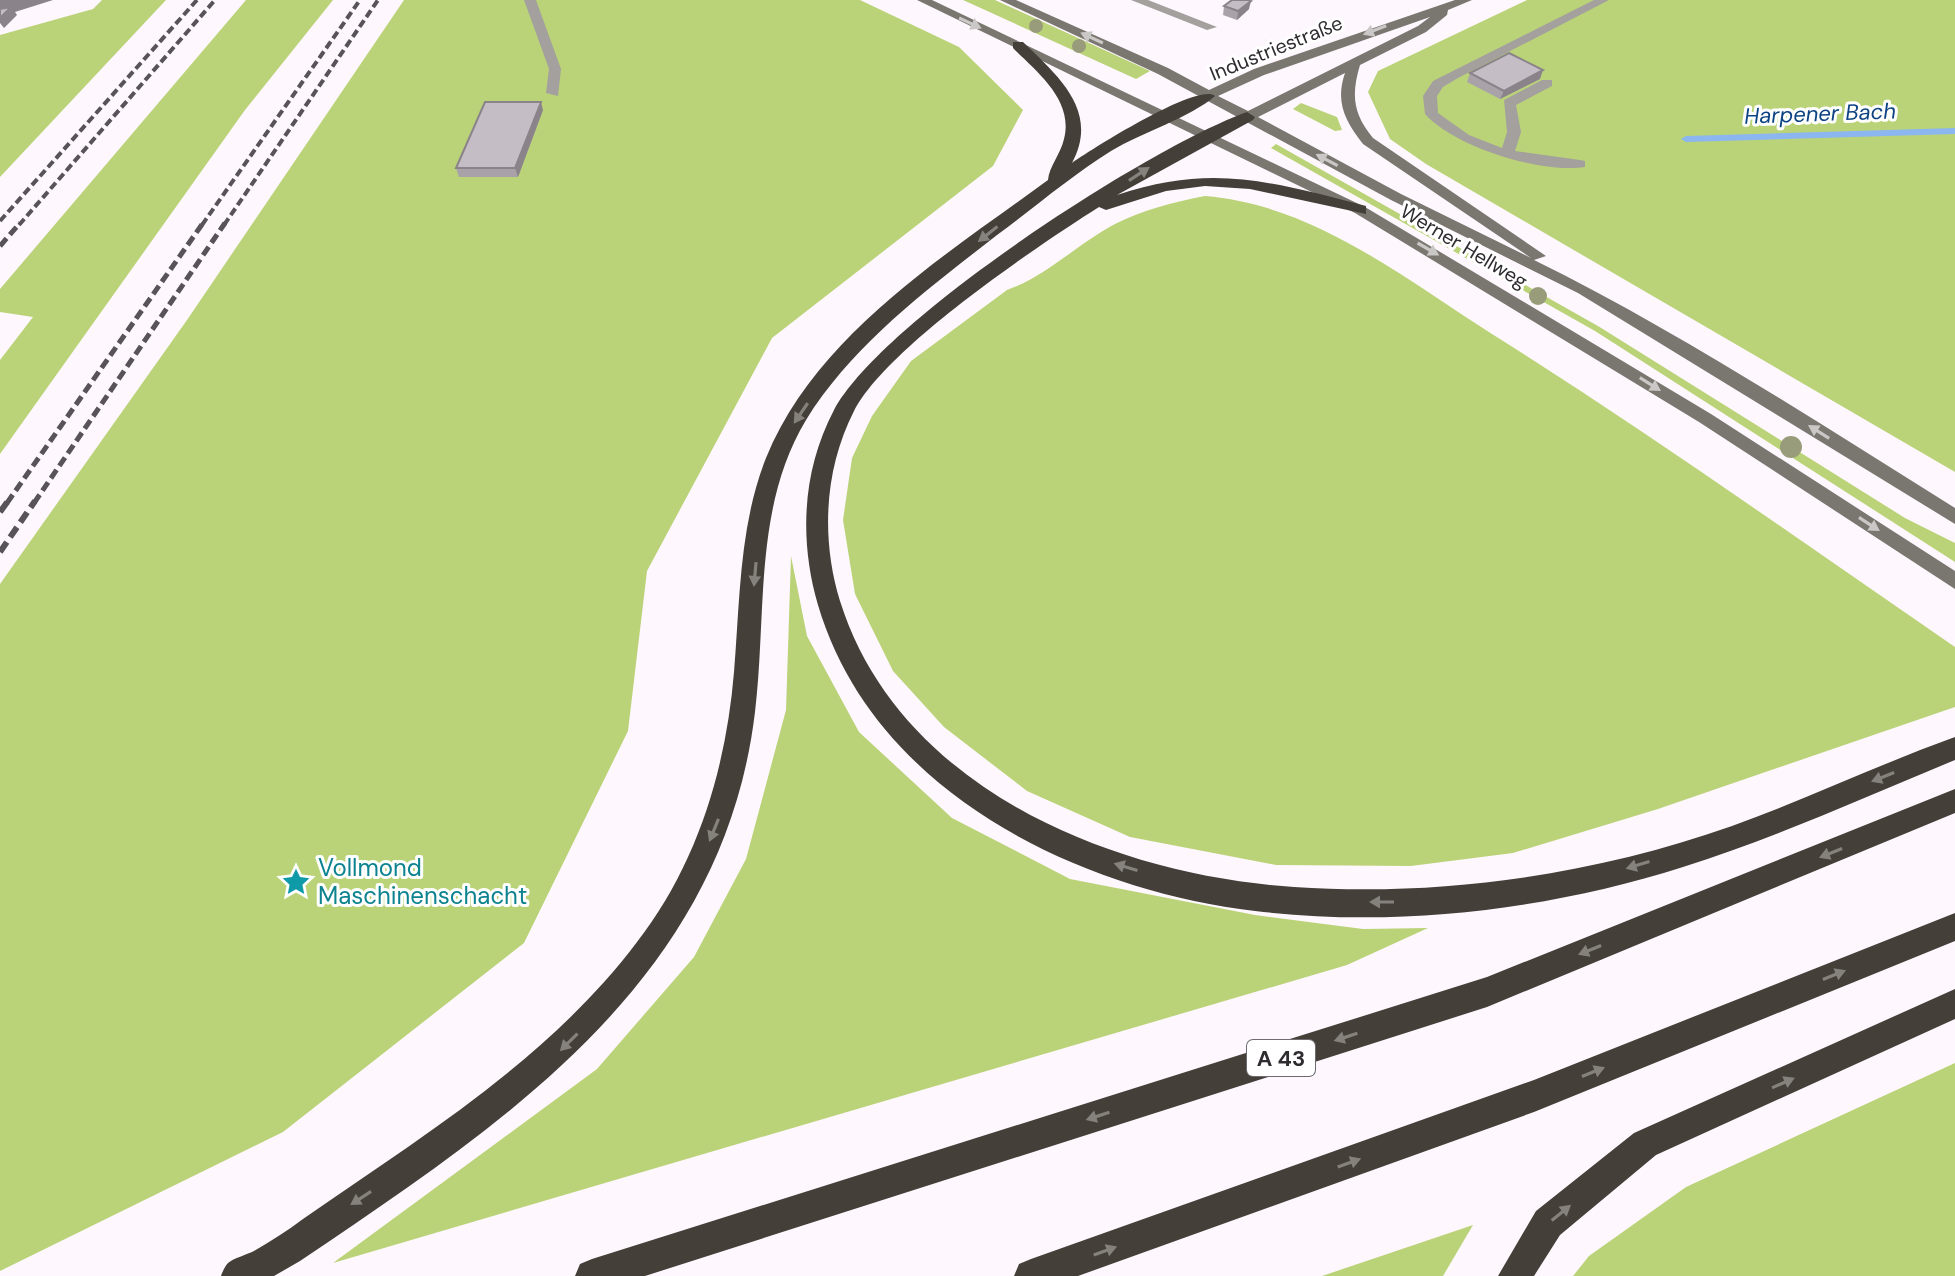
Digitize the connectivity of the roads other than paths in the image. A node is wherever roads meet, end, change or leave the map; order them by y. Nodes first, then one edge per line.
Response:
1 (530, 0) edge
2 (923, 0) edge
3 (1006, 0) edge
4 (1137, 0) edge
5 (1466, 0) edge
6 (1603, 0) edge
7 (1450, 7) junction
8 (1211, 27) dead end
9 (1018, 45) junction
10 (1354, 63) junction
11 (1547, 83) dead end
12 (553, 93) dead end
13 (1207, 96) junction
14 (1166, 116) junction
15 (1247, 117) junction
16 (1209, 136) junction
17 (1507, 153) junction
18 (1580, 164) dead end
19 (1049, 187) junction
20 (1360, 210) junction
21 (1073, 216) junction
22 (1477, 216) joint
23 (1583, 290) junction
24 (1955, 517) edge
25 (1955, 581) edge
26 (1955, 748) edge
27 (1955, 801) edge
28 (1955, 927) edge
29 (1955, 1004) edge
30 (238, 1276) edge
31 (592, 1276) edge
32 (1031, 1276) edge
33 (1515, 1276) edge

1 - 12 lane
2 -> 9 main road, Werner Hellweg
13 -> 3 main road, Werner Hellweg
4 - 8 lane
5 - 7 main road, Industriestraße
6 - 17 lane
7 - 10 main road, Industriestraße
7 -> 13 main road, Industriestraße
9 - 14 main road, Werner Hellweg
9 - 19 highway
10 - 15 main road, Industriestraße
10 - 22 main road, Industriestraße
11 - 17 lane
13 - 14 highway
13 - 15 main road, Werner Hellweg
14 - 16 main road, Werner Hellweg
14 - 19 highway
15 - 16 highway
23 -> 15 main road, Werner Hellweg
16 - 20 main road, Werner Hellweg
21 -> 16 highway
17 - 18 lane
19 -> 30 highway
20 - 21 highway
20 -> 25 main road, Werner Hellweg
26 -> 21 highway
22 - 23 main road, Werner Hellweg
24 -> 23 main road, Werner Hellweg
27 -> 31 highway, A 43
32 -> 28 highway
33 -> 29 highway

